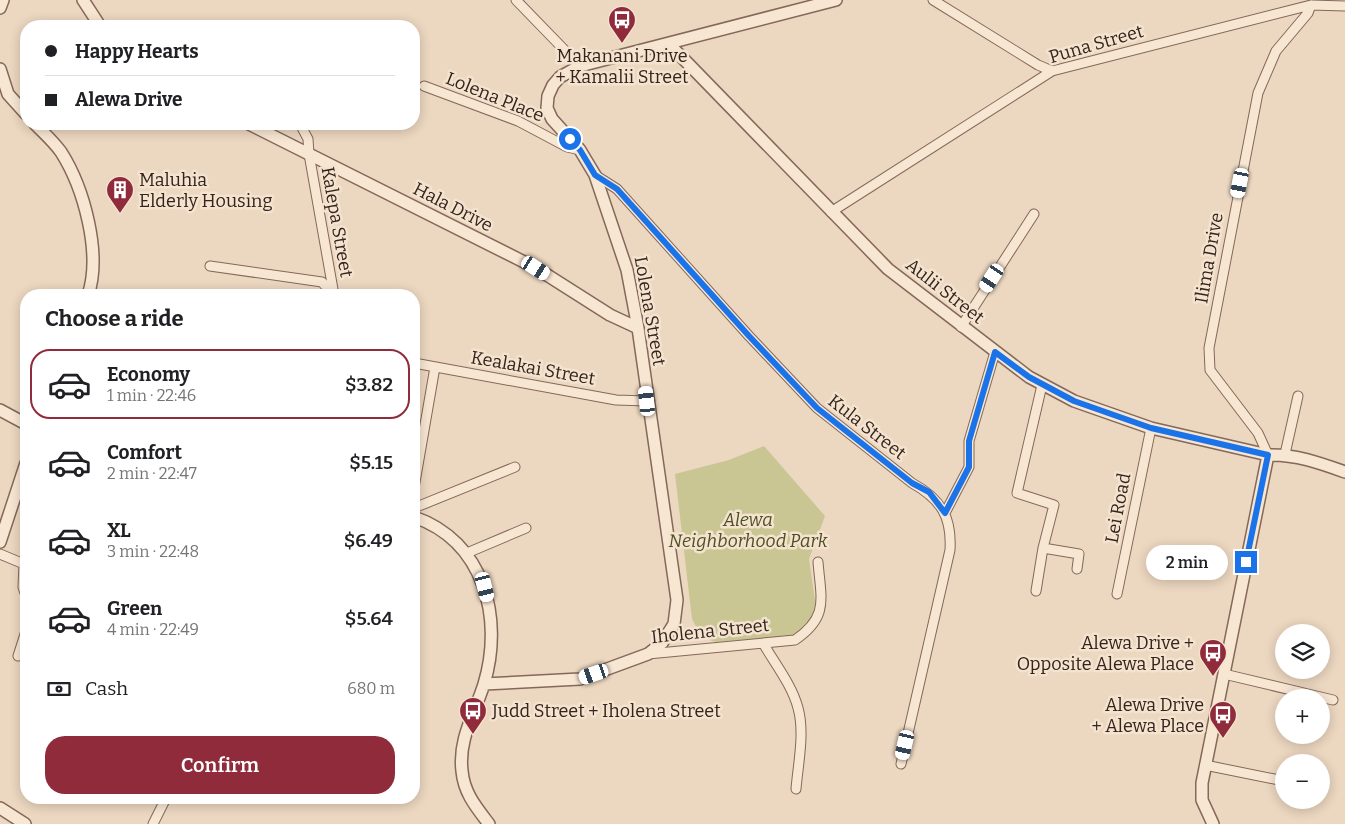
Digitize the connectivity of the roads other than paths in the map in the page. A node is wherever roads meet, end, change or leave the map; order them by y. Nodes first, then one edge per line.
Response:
1 (4, 0) edge
2 (83, 0) edge
3 (516, 0) edge
4 (836, 0) edge
5 (933, 0) edge
6 (1311, 5) junction
7 (1345, 6) edge
8 (0, 8) edge
9 (96, 20) edge
10 (669, 44) junction
11 (580, 66) junction
12 (0, 69) edge
13 (1052, 71) junction
14 (424, 86) dead end
15 (20, 107) edge
16 (41, 130) edge
17 (261, 130) edge
18 (303, 130) edge
19 (580, 150) junction
20 (308, 154) junction
21 (595, 175) junction
22 (831, 212) junction
23 (1034, 214) dead end
24 (210, 266) dead end
25 (90, 289) edge
26 (328, 289) edge
27 (332, 289) edge
28 (961, 327) junction
29 (638, 328) junction
30 (995, 352) junction
31 (420, 364) edge
32 (435, 367) junction
33 (1042, 385) junction
34 (1298, 396) dead end
35 (647, 401) junction
36 (0, 410) edge
37 (20, 421) edge
38 (1151, 428) junction
39 (420, 453) edge
40 (1285, 454) junction
41 (1268, 455) junction
42 (516, 467) dead end
43 (1345, 472) edge
44 (20, 481) edge
45 (420, 506) edge
46 (945, 513) junction
47 (420, 520) edge
48 (526, 528) dead end
49 (0, 542) edge
50 (1043, 548) junction
51 (467, 553) junction
52 (0, 554) edge
53 (20, 561) edge
54 (818, 562) dead end
55 (1076, 569) dead end
56 (1036, 591) dead end
57 (1117, 594) dead end
58 (763, 644) junction
59 (20, 650) edge
60 (648, 654) junction
61 (18, 656) dead end
62 (1224, 674) junction
63 (484, 684) junction
64 (1333, 700) dead end
65 (900, 764) dead end
66 (1205, 765) junction
67 (1275, 779) edge
68 (796, 790) dead end
69 (163, 804) edge
70 (0, 808) edge
71 (25, 824) edge
72 (153, 824) edge
73 (489, 824) edge
74 (1213, 824) edge

1 - 8 street
2 - 9 street
3 - 11 street
4 - 10 street
5 - 13 street
6 - 7 street, Puna Street
6 - 13 street, Puna Street
6 - 41 street, Ilima Drive
10 - 11 street
10 - 22 street, Aulii Street
11 - 19 street, Lolena Street
12 - 15 street
13 - 22 street, Puna Street
14 - 19 street, Lolena Place
16 - 25 street
17 - 20 street, Hala Drive
18 - 20 street, Kalepa Street
19 - 21 street, Lolena Street
20 - 27 street, Kalepa Street
20 - 29 street, Hala Drive
21 - 29 street, Lolena Street
21 - 46 street, Kula Street
22 - 28 street, Aulii Street
23 - 28 street
24 - 26 street
28 - 30 street, Aulii Street
29 - 35 street, Lolena Street
30 - 33 street, Aulii Street
30 - 46 street
31 - 32 street, Kealakai Street
32 - 35 street, Kealakai Street
32 - 39 street
33 - 38 street, Aulii Street
33 - 50 street
34 - 40 street
35 - 60 street, Lolena Street
36 - 37 street
38 - 41 street, Aulii Street
38 - 57 street, Lei Road
40 - 41 street, Aulii Street
40 - 43 street
41 - 62 street
42 - 45 street
44 - 49 street
46 - 65 street, Kula Street
47 - 51 street
48 - 51 street
50 - 55 street
50 - 56 street
51 - 63 street
52 - 53 street
54 - 58 street, Iholena Street
58 - 60 street, Iholena Street
58 - 68 street
59 - 61 street
60 - 63 street, Iholena Street
62 - 64 street
62 - 66 street
63 - 73 street
66 - 67 street
66 - 74 street
69 - 72 street
70 - 71 street

